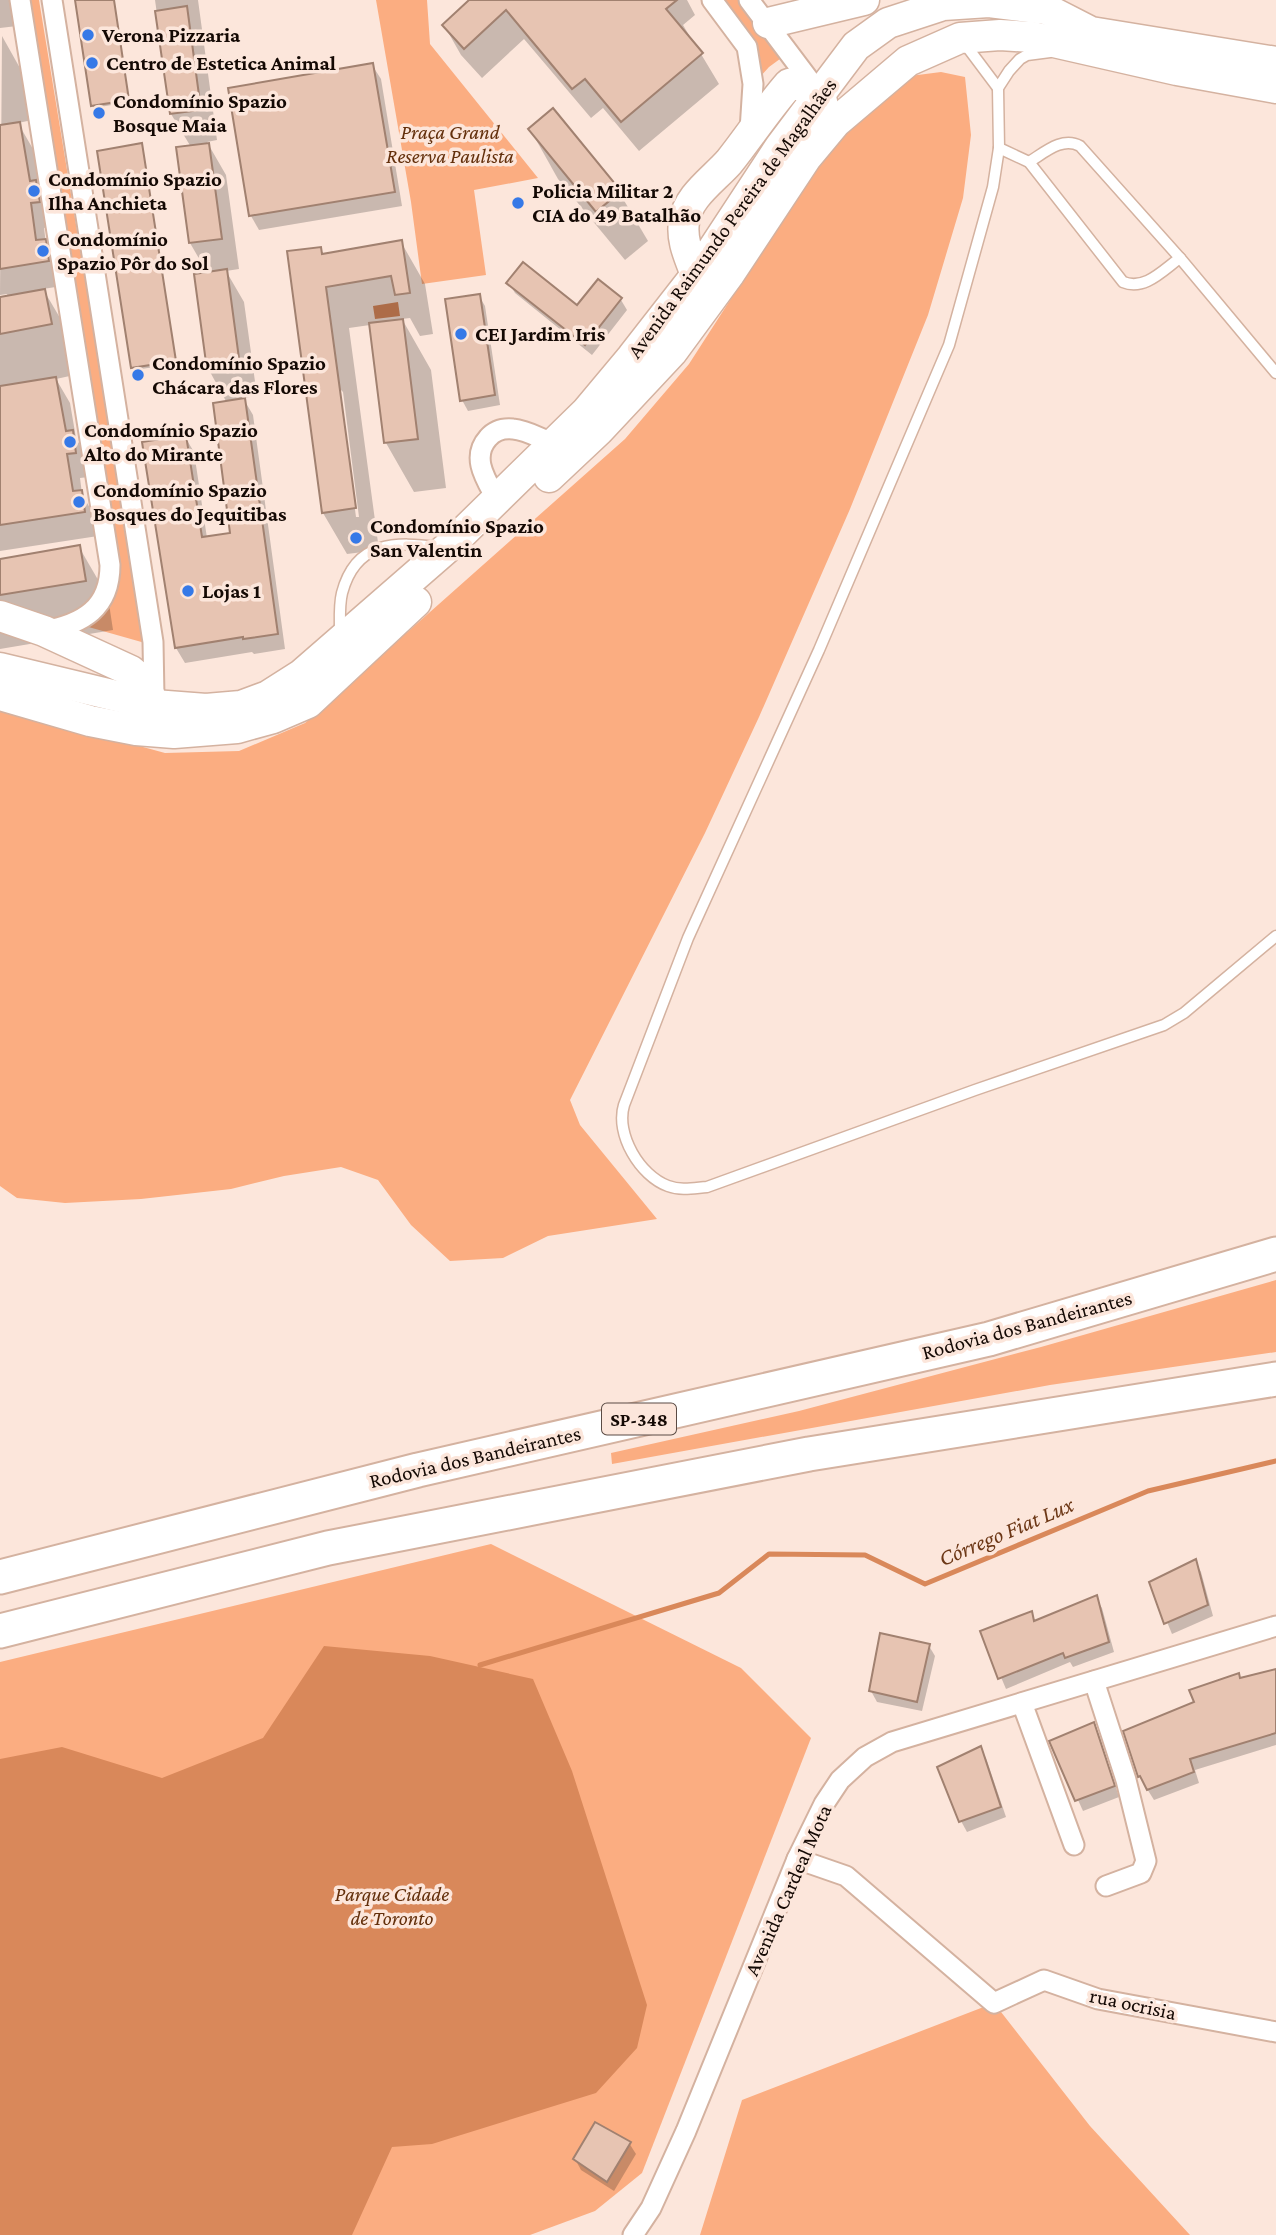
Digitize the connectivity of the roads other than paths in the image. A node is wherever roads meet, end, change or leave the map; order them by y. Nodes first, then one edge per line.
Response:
1 (20, 0) edge
2 (52, 0) edge
3 (712, 0) edge
4 (749, 0) edge
5 (864, 0) edge
6 (1038, 4) edge
7 (768, 23) junction
8 (961, 38) junction
9 (1067, 46) junction
10 (1276, 62) edge
11 (998, 88) junction
12 (1276, 88) edge
13 (820, 94) junction
14 (750, 133) junction
15 (999, 148) junction
16 (806, 158) junction
17 (1029, 162) junction
18 (702, 190) junction
19 (735, 240) junction
20 (1180, 258) junction
21 (696, 275) junction
22 (1276, 373) edge
23 (555, 444) junction
24 (497, 500) junction
25 (447, 548) junction
26 (18, 627) edge
27 (339, 645) junction
28 (0, 668) edge
29 (0, 695) edge
30 (154, 705) junction
31 (136, 730) junction
32 (1276, 936) edge
33 (1276, 1254) edge
34 (1276, 1379) edge
35 (0, 1577) edge
36 (1276, 1626) edge
37 (0, 1631) edge
38 (1094, 1681) junction
39 (1022, 1703) junction
40 (1074, 1845) dead end
41 (797, 1859) junction
42 (1106, 1886) dead end
43 (1276, 2032) edge
44 (633, 2235) edge

1 - 26 street
2 - 30 street
3 - 14 street
4 - 7 street
5 - 7 main road
6 - 10 main road, Avenida Raimundo Pereira de Magalhães
6 - 13 main road, Avenida Raimundo Pereira de Magalhães
7 - 13 street
8 - 9 main road, Avenida Raimundo Pereira de Magalhães
8 - 11 lane
8 - 16 main road, Avenida Raimundo Pereira de Magalhães
9 - 11 lane
9 - 12 main road, Avenida Raimundo Pereira de Magalhães
11 - 15 lane
13 - 14 main road
13 - 16 main road
13 - 19 main road, Avenida Raimundo Pereira de Magalhães
14 - 18 main road
15 - 17 lane
15 - 32 lane
16 - 19 main road, Avenida Raimundo Pereira de Magalhães
17 - 20 lane
17 - 20 lane
18 - 19 main road
18 - 21 main road
19 - 21 main road, Avenida Raimundo Pereira de Magalhães
19 - 31 main road, Avenida Raimundo Pereira de Magalhães
20 - 22 lane
21 - 23 main road, Avenida Raimundo Pereira de Magalhães
23 - 24 main road, Avenida Raimundo Pereira de Magalhães
23 - 24 street
24 - 25 main road, Avenida Raimundo Pereira de Magalhães
25 - 27 main road, Avenida Raimundo Pereira de Magalhães
25 - 27 lane
26 - 30 main road
27 - 30 main road, Avenida Raimundo Pereira de Magalhães
28 - 30 main road, Avenida Raimundo Pereira de Magalhães
29 - 31 main road, Avenida Raimundo Pereira de Magalhães
30 - 31 main road
33 - 35 highway, Rodovia dos Bandeirantes / SP-348
34 - 37 highway
36 - 38 street, Avenida Cardeal Mota
38 - 39 street, Avenida Cardeal Mota
38 - 42 street
39 - 40 street
39 - 41 street, Avenida Cardeal Mota
41 - 43 street, rua ocrisia
41 - 44 street, Avenida Cardeal Mota

